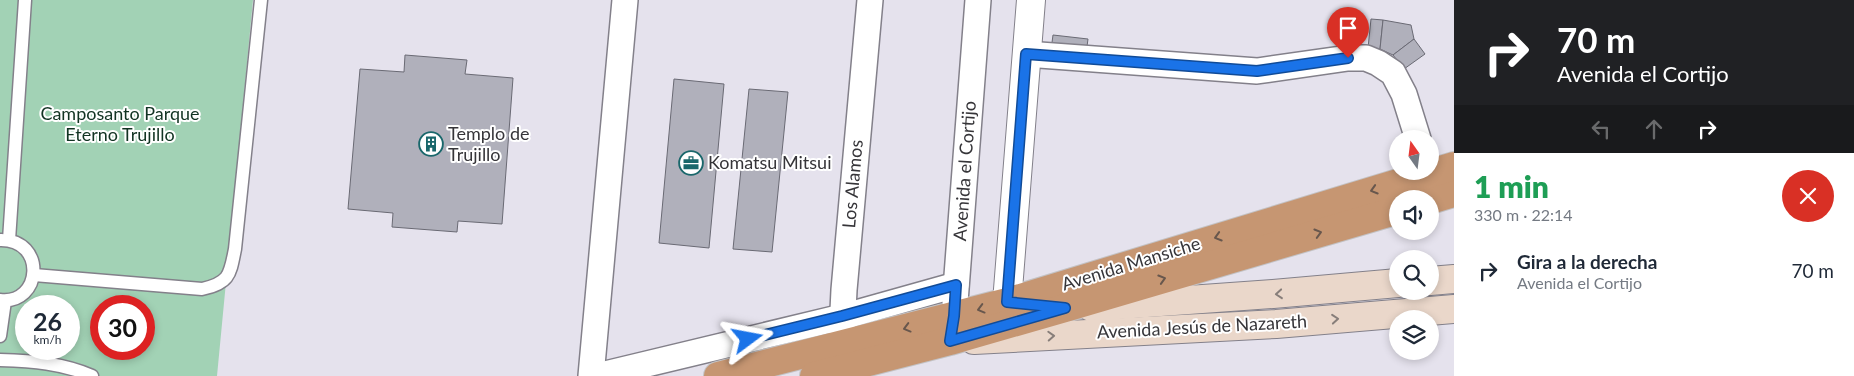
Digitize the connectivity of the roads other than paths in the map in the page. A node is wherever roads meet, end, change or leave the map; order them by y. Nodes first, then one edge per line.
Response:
1 (25, 0) edge
2 (261, 0) edge
3 (625, 0) edge
4 (870, 0) edge
5 (978, 0) edge
6 (1030, 0) edge
7 (1026, 54) junction
8 (1415, 130) edge
9 (1439, 183) edge
10 (1389, 213) edge
11 (4, 240) edge
12 (34, 276) junction
13 (1454, 278) edge
14 (1439, 280) edge
15 (956, 285) junction
16 (1389, 285) edge
17 (2, 301) edge
18 (1007, 302) junction
19 (1065, 308) junction
20 (1454, 309) edge
21 (842, 316) junction
22 (952, 328) junction
23 (0, 336) edge
24 (844, 357) junction
25 (0, 360) edge
26 (92, 376) edge
27 (591, 376) edge
28 (597, 376) edge
29 (718, 376) edge
30 (814, 376) edge

1 - 11 lane
2 - 12 lane
3 - 27 street
4 - 21 street, Los Alamos
5 - 15 street, Avenida el Cortijo
6 - 7 street
7 - 8 street
7 - 18 street
9 -> 18 highway, Avenida Mansiche
19 -> 10 highway, Avenida Mansiche
11 - 12 lane
12 - 17 lane
13 - 14 main road
15 - 21 street
15 - 22 street, Avenida el Cortijo
16 -> 19 main road, Avenida Jesús de Nazareth
17 - 23 lane
18 - 19 main road, Avenida Jesús de Nazareth
18 -> 22 highway, Avenida Mansiche
19 - 22 highway, Avenida Mansiche
22 -> 20 main road, Avenida Jesús de Nazareth
21 - 24 street, Los Alamos
21 - 28 street
22 - 24 highway, Avenida Mansiche
24 - 29 highway, Avenida Mansiche
24 - 30 highway, Avenida Mansiche
25 - 26 lane

